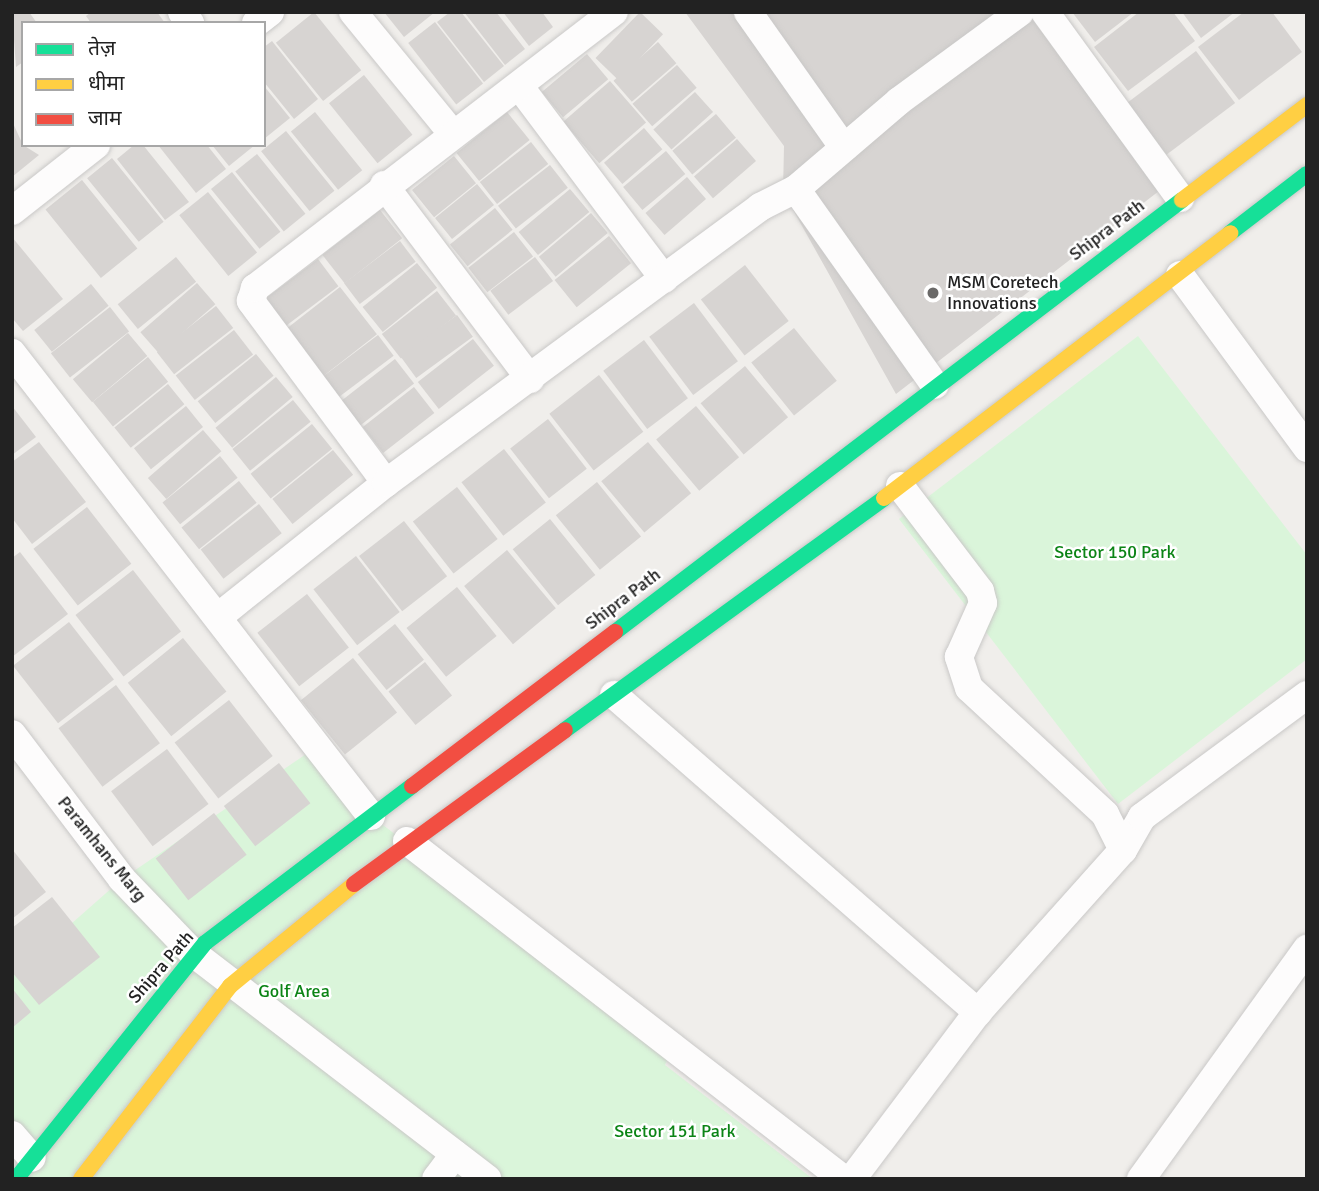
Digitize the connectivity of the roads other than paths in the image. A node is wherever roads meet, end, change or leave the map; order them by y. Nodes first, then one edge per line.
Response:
1 (353, 12) edge
2 (614, 12) edge
3 (748, 12) edge
4 (1020, 12) edge
5 (1045, 12) edge
6 (520, 87) junction
7 (1307, 105) edge
8 (453, 134) junction
9 (93, 147) edge
10 (844, 148) junction
11 (1307, 174) edge
12 (384, 186) junction
13 (796, 189) junction
14 (1181, 198) junction
15 (12, 211) edge
16 (1180, 275) junction
17 (664, 279) junction
18 (12, 353) edge
19 (530, 379) junction
20 (935, 385) junction
21 (1307, 448) edge
22 (386, 483) junction
23 (900, 485) junction
24 (218, 617) junction
25 (614, 695) junction
26 (1307, 695) edge
27 (12, 734) edge
28 (371, 816) junction
29 (407, 841) junction
30 (1123, 850) junction
31 (1307, 949) edge
32 (193, 953) junction
33 (230, 986) junction
34 (978, 1012) junction
35 (12, 1135) edge
36 (455, 1154) junction
37 (24, 1168) edge
38 (81, 1179) edge
39 (436, 1179) edge
40 (487, 1179) edge
41 (843, 1179) edge
42 (852, 1179) edge
43 (1141, 1179) edge

1 - 8 street
2 - 6 street
3 - 10 street
4 - 10 street
5 - 14 street
6 - 8 street
6 - 17 street
7 - 14 street, Shipra Path
8 - 12 street
9 - 15 street
10 - 13 street
11 - 16 street
12 - 19 street
12 - 22 street
13 - 17 street
13 - 20 street
14 - 20 street, Shipra Path
16 - 21 street
16 - 23 street
17 - 19 street
18 - 24 street
19 - 22 street
20 - 28 street, Shipra Path
22 - 24 street
23 - 25 street
23 - 30 street
24 - 28 street
25 - 29 street
25 - 34 street
26 - 30 street
27 - 32 street, Paramhans Marg
28 - 32 street, Shipra Path
29 - 33 street
29 - 41 street
30 - 34 street
31 - 43 street
32 - 33 street, Paramhans Marg
32 - 37 street, Shipra Path
33 - 36 street, Paramhans Marg
33 - 38 street
34 - 42 street
35 - 37 street
36 - 39 street
36 - 40 street, Paramhans Marg

